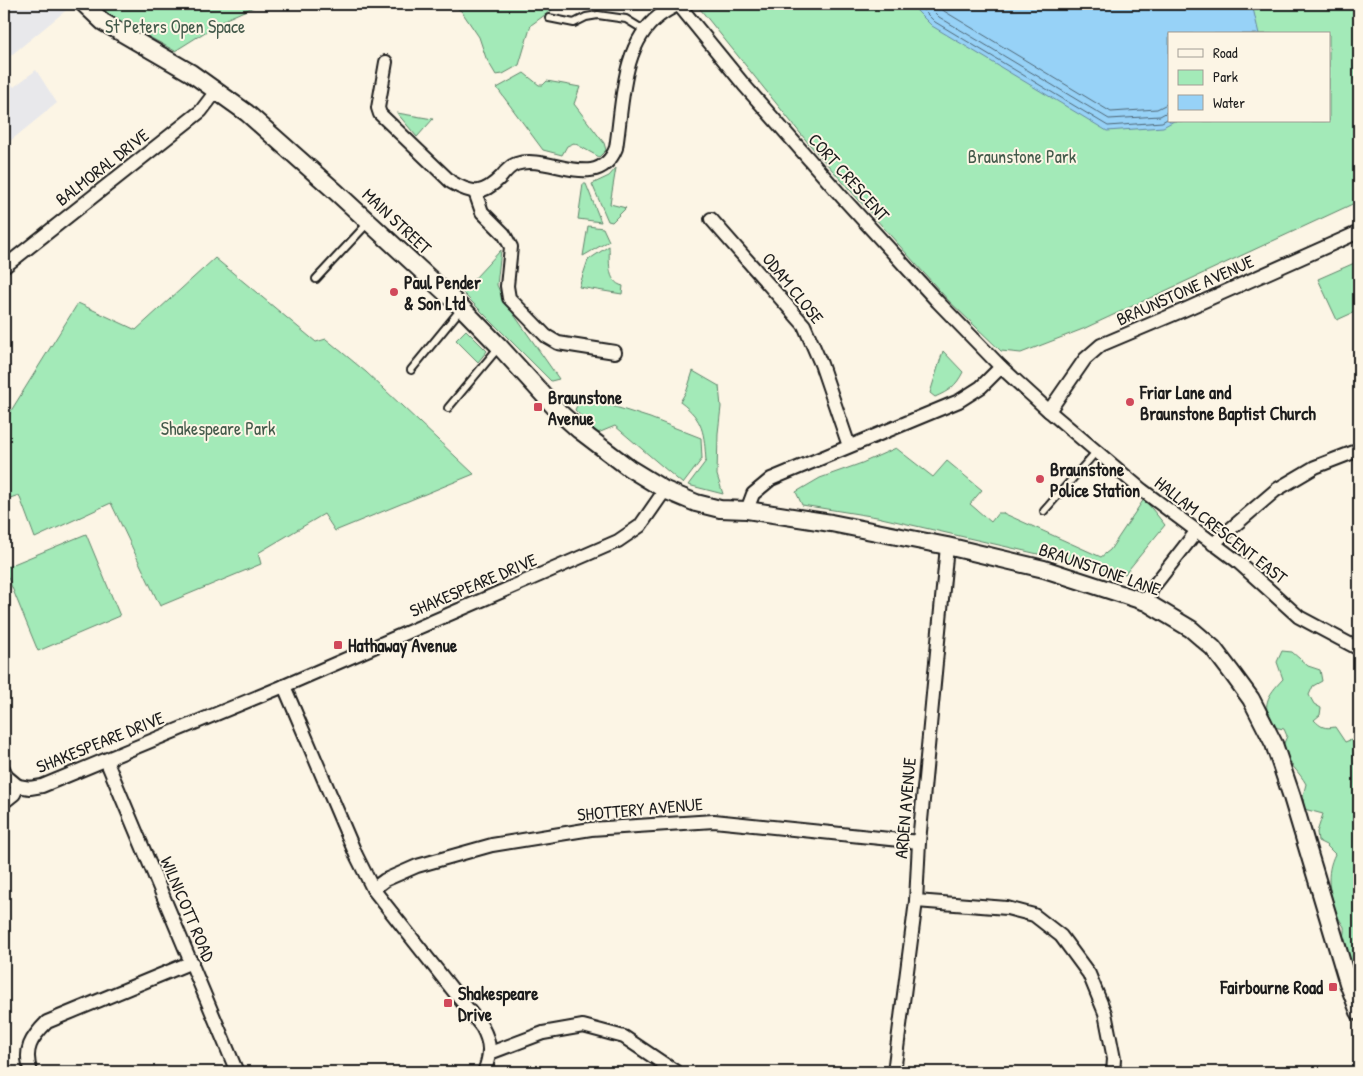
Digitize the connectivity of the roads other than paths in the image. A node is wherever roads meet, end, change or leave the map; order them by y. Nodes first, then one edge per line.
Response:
1 (84, 4) edge
2 (678, 4) edge
3 (549, 18) dead end
4 (644, 30) junction
5 (386, 62) dead end
6 (217, 90) junction
7 (475, 192) junction
8 (712, 219) dead end
9 (369, 222) junction
10 (1359, 232) edge
11 (4, 267) edge
12 (316, 279) dead end
13 (462, 308) junction
14 (500, 346) junction
15 (614, 352) dead end
16 (1001, 367) junction
17 (410, 370) dead end
18 (448, 408) dead end
19 (1049, 411) junction
20 (849, 446) junction
21 (1359, 450) edge
22 (1096, 452) junction
23 (665, 490) junction
24 (747, 510) junction
25 (1044, 511) dead end
26 (1196, 532) junction
27 (1213, 544) junction
28 (947, 546) junction
29 (1146, 602) junction
30 (1359, 649) edge
31 (284, 686) junction
32 (106, 760) junction
33 (4, 770) edge
34 (18, 786) junction
35 (4, 802) edge
36 (919, 842) junction
37 (373, 889) junction
38 (916, 901) junction
39 (192, 962) junction
40 (1359, 1012) edge
41 (490, 1053) junction
42 (31, 1072) edge
43 (237, 1072) edge
44 (484, 1072) edge
45 (676, 1072) edge
46 (894, 1072) edge
47 (1113, 1072) edge

1 - 6 street, MAIN STREET
2 - 4 street
2 - 16 street, CORT CRESCENT
3 - 4 lane
4 - 7 street
5 - 7 street
6 - 9 street, MAIN STREET
6 - 11 street, BALMORAL DRIVE
7 - 15 street
8 - 20 street, ODAM CLOSE
9 - 12 lane
9 - 13 street, MAIN STREET
10 - 19 street, BRAUNSTONE AVENUE
13 - 14 street, MAIN STREET
13 - 17 lane
14 - 18 lane
14 - 23 street, MAIN STREET
16 - 19 street, HALLAM CRESCENT EAST
16 - 20 street
19 - 22 street, HALLAM CRESCENT EAST
20 - 24 street
21 - 27 street
22 - 25 lane
22 - 26 street, HALLAM CRESCENT EAST
23 - 24 street, BRAUNSTONE LANE
23 - 31 street, SHAKESPEARE DRIVE
24 - 28 street, BRAUNSTONE LANE
26 - 27 street, HALLAM CRESCENT EAST
26 - 29 street
27 - 30 street, HALLAM CRESCENT EAST
28 - 29 street, BRAUNSTONE LANE
28 - 36 street, ARDEN AVENUE
29 - 40 street, BRAUNSTONE LANE
31 - 32 street, SHAKESPEARE DRIVE
31 - 37 street
32 - 34 street, SHAKESPEARE DRIVE
32 - 39 street, WILNICOTT ROAD
33 - 34 street
34 - 35 street, SHAKESPEARE DRIVE
36 - 37 street, SHOTTERY AVENUE
36 - 38 street, ARDEN AVENUE
37 - 41 street
38 - 46 street, ARDEN AVENUE
38 - 47 street
39 - 42 street
39 - 43 street, WILNICOTT ROAD
41 - 44 street
41 - 45 street

